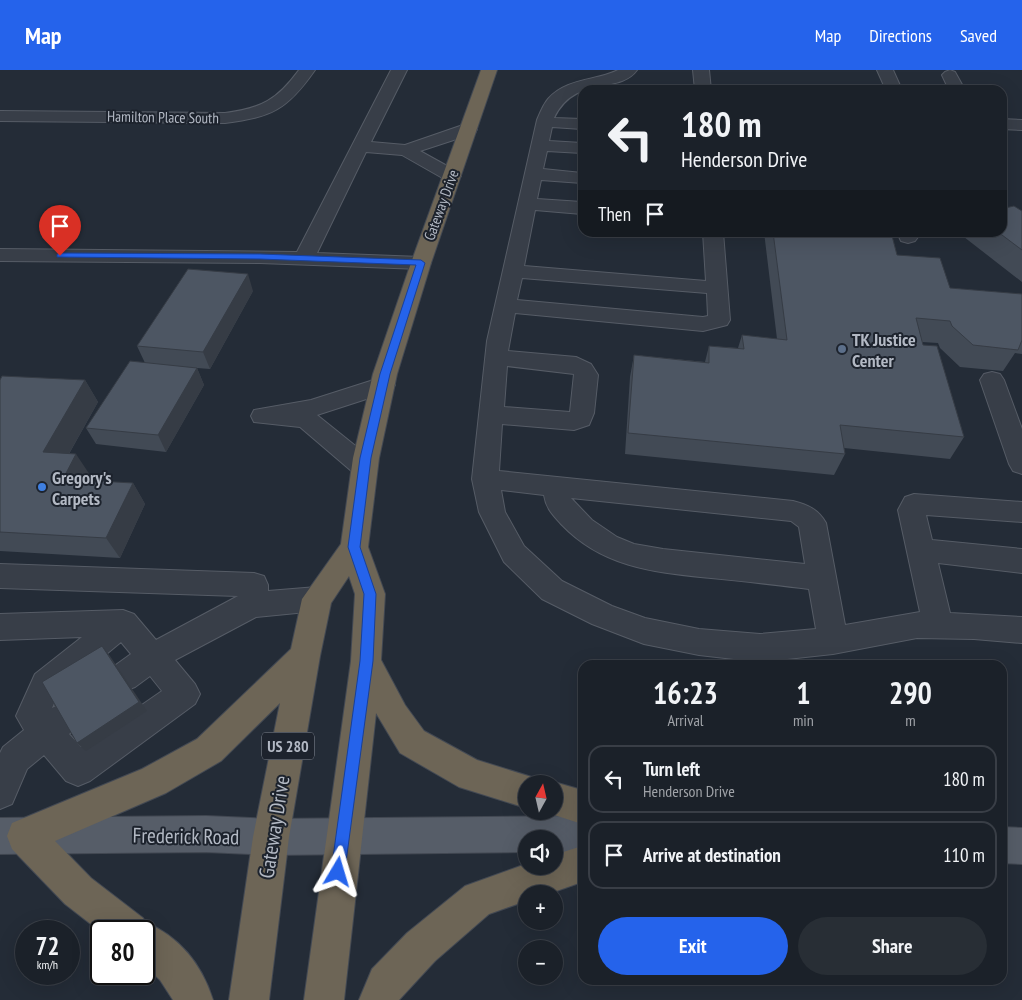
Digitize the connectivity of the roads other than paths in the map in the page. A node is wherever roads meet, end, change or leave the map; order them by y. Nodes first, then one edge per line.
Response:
1 (307, 70) edge
2 (399, 70) edge
3 (489, 70) edge
4 (629, 70) edge
5 (701, 70) edge
6 (885, 70) edge
7 (950, 75) dead end
8 (584, 85) edge
9 (702, 85) edge
10 (892, 85) edge
11 (955, 85) edge
12 (576, 94) edge
13 (0, 116) edge
14 (1007, 124) edge
15 (578, 125) edge
16 (1022, 125) edge
17 (469, 129) junction
18 (543, 133) junction
19 (361, 146) junction
20 (578, 146) edge
21 (406, 150) junction
22 (534, 174) junction
23 (452, 176) junction
24 (578, 178) edge
25 (528, 204) junction
26 (578, 208) edge
27 (713, 237) edge
28 (0, 255) edge
29 (304, 258) junction
30 (421, 263) junction
31 (513, 271) junction
32 (717, 288) junction
33 (506, 306) junction
34 (497, 357) junction
35 (992, 380) dead end
36 (383, 385) junction
37 (491, 416) junction
38 (1022, 464) edge
39 (364, 467) junction
40 (485, 479) junction
41 (555, 487) junction
42 (1022, 512) edge
43 (354, 547) junction
44 (920, 550) junction
45 (1022, 561) edge
46 (0, 576) edge
47 (821, 578) junction
48 (317, 599) junction
49 (252, 605) junction
50 (123, 623) junction
51 (938, 626) junction
52 (0, 627) edge
53 (1022, 630) edge
54 (832, 640) junction
55 (305, 656) junction
56 (152, 657) junction
57 (366, 661) junction
58 (124, 677) edge
59 (56, 724) junction
60 (518, 789) edge
61 (0, 792) edge
62 (563, 802) edge
63 (578, 806) edge
64 (578, 834) edge
65 (12, 836) edge
66 (343, 836) junction
67 (271, 837) junction
68 (1007, 845) edge
69 (1022, 846) edge
70 (578, 865) edge
71 (116, 920) edge
72 (155, 949) edge
73 (194, 1000) edge
74 (248, 1000) edge
75 (324, 1000) edge
76 (379, 1000) edge

1 - 13 street, Hamilton Place South
2 - 19 street
3 - 17 highway, Gateway Drive / US 280
4 - 8 street
5 - 9 street
6 - 10 street
7 - 11 street
12 - 18 street
14 - 16 street
15 - 18 street
17 - 21 street
17 - 23 highway, Gateway Drive / US 280
18 - 20 street
18 - 22 street
19 - 21 street
19 - 29 street
21 - 23 street
22 - 24 street
22 - 25 street
23 - 30 highway, Gateway Drive / US 280
25 - 26 street
25 - 31 street
27 - 32 street
28 - 29 street
29 - 30 street
30 - 36 highway, Gateway Drive / US 280
31 - 32 street
31 - 33 street
32 - 33 street
33 - 34 street
34 - 37 street
34 - 37 street
35 - 38 street
36 - 39 highway, Gateway Drive / US 280
36 - 39 street
37 - 40 street
39 - 43 highway, Gateway Drive / US 280
40 - 41 street
40 - 54 street
41 - 47 street
41 - 47 street
42 - 44 street
43 - 48 highway, Gateway Drive / US 280
43 - 57 highway, Gateway Drive / US 280
44 - 45 street
44 - 51 street
46 - 49 street
47 - 54 street
48 - 49 street
48 - 55 highway, Gateway Drive / US 280
49 - 56 street
50 - 52 street
50 - 56 street
50 - 59 street
51 - 53 street
51 - 54 street
55 - 65 highway
55 - 67 highway, Gateway Drive / US 280
56 - 58 street
56 - 59 street
57 - 60 highway
57 - 66 highway, Gateway Drive / US 280
59 - 61 street
62 - 63 highway
64 - 66 main road, Frederick Road
65 - 67 main road, Frederick Road
65 - 71 highway
66 - 67 main road, Frederick Road
66 - 75 highway, Gateway Drive / US 280
67 - 74 highway, Gateway Drive / US 280
68 - 69 main road
70 - 76 highway
72 - 73 highway

